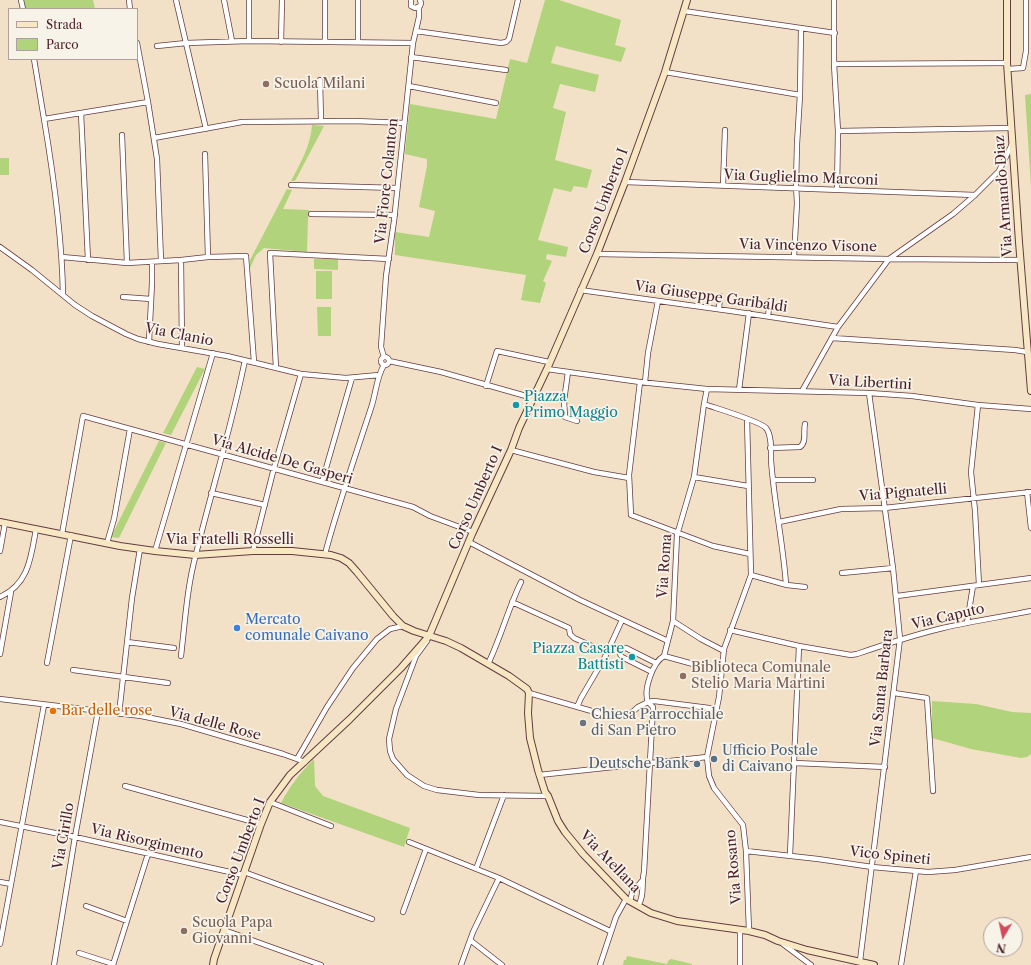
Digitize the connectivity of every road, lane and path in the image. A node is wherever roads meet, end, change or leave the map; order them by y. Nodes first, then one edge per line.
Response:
1 (176, 0) edge
2 (224, 0) edge
3 (249, 0) edge
4 (282, 0) edge
5 (325, 0) edge
6 (358, 0) edge
7 (411, 0) edge
8 (420, 0) edge
9 (518, 0) edge
10 (687, 0) edge
11 (834, 0) edge
12 (1007, 0) edge
13 (1026, 0) edge
14 (418, 8) junction
15 (684, 11) junction
16 (801, 28) junction
17 (416, 31) junction
18 (835, 33) junction
19 (232, 41) junction
20 (249, 41) junction
21 (281, 42) junction
22 (325, 42) junction
23 (358, 42) junction
24 (186, 43) junction
25 (412, 43) junction
26 (158, 46) dead end
27 (138, 48) edge
28 (411, 57) junction
29 (34, 60) edge
30 (834, 64) junction
31 (1007, 66) junction
32 (506, 70) dead end
33 (665, 72) junction
34 (320, 80) dead end
35 (409, 86) junction
36 (800, 95) junction
37 (148, 102) junction
38 (496, 103) dead end
39 (81, 113) junction
40 (44, 120) junction
41 (321, 121) junction
42 (404, 123) junction
43 (1012, 128) junction
44 (206, 129) junction
45 (725, 130) dead end
46 (838, 131) junction
47 (122, 135) dead end
48 (154, 138) junction
49 (1012, 143) junction
50 (205, 154) dead end
51 (626, 182) junction
52 (291, 185) dead end
53 (723, 186) junction
54 (398, 188) junction
55 (796, 189) junction
56 (837, 190) junction
57 (975, 195) junction
58 (311, 214) dead end
59 (395, 215) junction
60 (0, 247) edge
61 (597, 254) junction
62 (62, 257) junction
63 (208, 257) junction
64 (794, 257) junction
65 (389, 259) junction
66 (889, 259) junction
67 (88, 260) junction
68 (181, 260) junction
69 (1020, 260) junction
70 (152, 262) junction
71 (161, 262) junction
72 (127, 263) junction
73 (580, 290) junction
74 (63, 295) junction
75 (720, 296) dead end
76 (123, 297) dead end
77 (152, 299) junction
78 (658, 301) junction
79 (770, 301) dead end
80 (719, 309) junction
81 (749, 313) junction
82 (768, 316) junction
83 (1028, 322) edge
84 (838, 327) junction
85 (832, 338) junction
86 (149, 342) junction
87 (182, 348) junction
88 (1028, 352) junction
89 (212, 353) junction
90 (384, 357) junction
91 (245, 360) junction
92 (389, 361) junction
93 (254, 362) junction
94 (384, 365) junction
95 (548, 366) junction
96 (276, 368) junction
97 (568, 372) junction
98 (301, 374) junction
99 (378, 375) junction
100 (352, 378) junction
101 (643, 382) junction
102 (486, 386) junction
103 (706, 389) junction
104 (739, 390) junction
105 (802, 391) junction
106 (1031, 391) edge
107 (869, 393) junction
108 (533, 398) junction
109 (704, 404) junction
110 (978, 405) junction
111 (1031, 409) edge
112 (746, 419) junction
113 (577, 422) dead end
114 (805, 424) dead end
115 (130, 429) junction
116 (187, 444) junction
117 (770, 448) junction
118 (511, 450) junction
119 (223, 454) junction
120 (274, 468) junction
121 (694, 477) junction
122 (629, 478) junction
123 (773, 480) junction
124 (812, 480) dead end
125 (322, 482) junction
126 (748, 486) junction
127 (345, 488) junction
128 (1029, 492) edge
129 (211, 493) junction
130 (973, 497) junction
131 (265, 505) junction
132 (884, 508) junction
133 (779, 522) junction
134 (3, 523) edge
135 (1031, 528) edge
136 (36, 529) junction
137 (473, 532) junction
138 (677, 532) junction
139 (62, 534) junction
140 (71, 536) junction
141 (468, 542) junction
142 (107, 543) junction
143 (140, 549) junction
144 (0, 551) edge
145 (155, 551) junction
146 (253, 551) junction
147 (325, 554) junction
148 (750, 554) junction
149 (195, 555) junction
150 (893, 568) junction
151 (526, 572) junction
152 (842, 573) dead end
153 (751, 575) junction
154 (1031, 578) edge
155 (786, 584) junction
156 (979, 585) junction
157 (973, 586) junction
158 (805, 588) dead end
159 (10, 592) junction
160 (897, 596) junction
161 (0, 597) edge
162 (512, 602) junction
163 (1031, 611) edge
164 (622, 620) junction
165 (673, 621) junction
166 (967, 623) junction
167 (403, 626) junction
168 (730, 630) junction
169 (429, 636) junction
170 (900, 640) junction
171 (668, 641) junction
172 (127, 642) junction
173 (800, 646) junction
174 (174, 648) dead end
175 (724, 651) junction
176 (607, 652) junction
177 (0, 654) edge
178 (181, 656) dead end
179 (664, 656) junction
180 (46, 663) dead end
181 (656, 663) junction
182 (488, 664) junction
183 (73, 670) dead end
184 (652, 672) junction
185 (722, 672) junction
186 (123, 676) junction
187 (168, 683) dead end
188 (529, 693) junction
189 (894, 693) junction
190 (0, 699) edge
191 (648, 702) junction
192 (44, 705) junction
193 (577, 707) junction
194 (716, 709) junction
195 (98, 711) junction
196 (119, 714) junction
197 (707, 756) junction
198 (297, 759) junction
199 (305, 762) junction
200 (650, 763) junction
201 (795, 763) junction
202 (885, 766) junction
203 (540, 775) junction
204 (125, 786) dead end
205 (933, 791) dead end
206 (504, 796) junction
207 (548, 796) junction
208 (270, 802) junction
209 (0, 822) edge
210 (261, 824) junction
211 (22, 826) junction
212 (331, 826) dead end
213 (75, 837) junction
214 (409, 842) dead end
215 (426, 849) junction
216 (746, 851) junction
217 (148, 854) junction
218 (790, 855) junction
219 (1031, 857) edge
220 (872, 867) junction
221 (476, 869) junction
222 (916, 871) junction
223 (243, 874) junction
224 (499, 878) junction
225 (642, 881) junction
226 (0, 882) edge
227 (12, 884) junction
228 (628, 900) junction
229 (86, 906) dead end
230 (638, 906) junction
231 (402, 912) dead end
232 (372, 919) dead end
233 (127, 921) junction
234 (224, 930) junction
235 (740, 930) junction
236 (610, 931) junction
237 (749, 931) junction
238 (470, 940) junction
239 (780, 942) junction
240 (0, 944) edge
241 (79, 953) dead end
242 (860, 961) junction
243 (213, 962) edge
244 (54, 965) edge
245 (113, 965) edge
246 (207, 965) edge
247 (321, 965) edge
248 (461, 965) edge
249 (502, 965) edge
250 (600, 965) edge
251 (740, 965) edge
252 (811, 965) edge
253 (874, 965) edge
254 (901, 965) edge

1 - 24 street
2 - 19 street
3 - 20 street
4 - 21 street
5 - 22 street
6 - 23 street
7 - 14 street
8 - 14 street, Via Fiore Colanton
9 - 17 street
10 - 15 main road, Corso Umberto I
11 - 18 street
12 - 31 main road, Via Armando Diaz
13 - 31 street
14 - 17 street, Via Fiore Colanton
15 - 16 street
15 - 33 main road, Corso Umberto I
16 - 18 street
16 - 36 street
17 - 25 street, Via Fiore Colanton
18 - 30 street
19 - 20 street
19 - 24 street
20 - 21 street
21 - 22 street
22 - 23 street
23 - 25 street
24 - 26 street
24 - 44 street
25 - 28 street, Via Fiore Colanton
27 - 37 street
28 - 32 street
28 - 35 street, Via Fiore Colanton
29 - 40 street
30 - 31 street
30 - 46 street
31 - 43 main road, Via Armando Diaz
33 - 36 street
33 - 51 main road, Corso Umberto I
34 - 41 street
35 - 38 street
35 - 42 street, Via Fiore Colanton
36 - 55 street
37 - 39 street
37 - 48 street
39 - 40 street
39 - 67 street
40 - 62 street
41 - 42 street
41 - 44 street
42 - 54 street, Via Fiore Colanton
43 - 46 street
43 - 49 main road, Via Armando Diaz
44 - 48 street
45 - 53 street
46 - 56 street
47 - 72 street
48 - 71 street
49 - 57 street
49 - 69 main road, Via Armando Diaz
50 - 63 street
51 - 53 street, Via Guglielmo Marconi
51 - 61 main road, Corso Umberto I
52 - 54 street
53 - 55 street, Via Guglielmo Marconi
54 - 59 street, Via Fiore Colanton
55 - 56 street, Via Guglielmo Marconi
55 - 64 street
56 - 57 street, Via Guglielmo Marconi
57 - 66 street
58 - 59 street
59 - 65 street, Via Fiore Colanton
60 - 74 street, Via Clanio
61 - 64 street, Via Vincenzo Visone
61 - 73 main road, Corso Umberto I
62 - 67 street
62 - 74 street
63 - 68 street
63 - 93 street
64 - 66 street, Via Vincenzo Visone
65 - 90 street, Via Fiore Colanton
65 - 96 street
66 - 69 street, Via Vincenzo Visone
66 - 84 street
67 - 72 street
68 - 71 street
68 - 87 street
69 - 83 main road, Via Armando Diaz
70 - 71 street
70 - 72 street
70 - 77 street
73 - 78 street, Via Giuseppe Garibaldi
73 - 95 main road, Corso Umberto I
74 - 86 street, Via Clanio
75 - 80 street
76 - 77 street
77 - 86 street
78 - 80 street, Via Giuseppe Garibaldi
78 - 101 street
79 - 82 street
80 - 81 street, Via Giuseppe Garibaldi
81 - 82 street, Via Giuseppe Garibaldi
81 - 104 street
82 - 84 street, Via Giuseppe Garibaldi
83 - 88 main road, Via Armando Diaz
84 - 85 street
85 - 88 street
85 - 105 street
86 - 87 street, Via Clanio
87 - 89 street, Via Clanio
88 - 106 main road, Via Armando Diaz
89 - 91 street, Via Clanio
89 - 116 street
90 - 92 street
90 - 94 street
91 - 93 street, Via Clanio
91 - 119 street
92 - 94 street
92 - 102 street
93 - 96 street, Via Clanio
94 - 99 street
95 - 97 street, Via Libertini
95 - 102 street, Via Libertini
95 - 108 main road, Corso Umberto I
96 - 98 street, Via Clanio
97 - 101 street, Via Libertini
97 - 113 street
98 - 100 street, Via Clanio
98 - 120 street
99 - 100 street, Via Clanio
99 - 127 street
100 - 125 street
101 - 103 street, Via Libertini
101 - 122 street
102 - 108 street
103 - 104 street, Via Libertini
103 - 109 street, Via Roma
104 - 105 street, Via Libertini
105 - 107 street, Via Libertini
107 - 110 street, Via Libertini
107 - 132 street, Via Santa Barbara
108 - 118 main road, Corso Umberto I
109 - 112 street
109 - 121 street, Via Roma
110 - 111 street, Via Libertini
110 - 130 street
112 - 117 street
112 - 126 street, Via Rosano
114 - 117 street
115 - 116 street, Via Alcide De Gasperi
115 - 139 street, Via Alcide De Gasperi
115 - 142 street
116 - 119 street, Via Alcide De Gasperi
116 - 145 street
117 - 123 street
118 - 122 street
118 - 137 main road, Corso Umberto I
119 - 120 street, Via Alcide De Gasperi
119 - 129 street
120 - 125 street, Via Alcide De Gasperi
120 - 131 street
121 - 126 street
121 - 138 street, Via Roma
122 - 138 street
123 - 124 street
123 - 133 street
125 - 127 street, Via Alcide De Gasperi
126 - 148 street, Via Rosano
127 - 137 street, Via Alcide De Gasperi
127 - 147 street
128 - 130 street, Via Pignatelli
128 - 135 street
129 - 131 street
129 - 149 street
130 - 132 street, Via Pignatelli
130 - 156 street
131 - 146 street
132 - 133 street, Via Pignatelli
132 - 150 street, Via Santa Barbara
133 - 155 street
134 - 136 main road, Via Fratelli Rosselli
134 - 144 street
136 - 139 main road, Via Fratelli Rosselli
136 - 159 street
137 - 141 main road, Corso Umberto I
138 - 148 street
138 - 165 street, Via Roma
139 - 140 main road, Via Fratelli Rosselli
140 - 142 main road, Via Fratelli Rosselli
140 - 180 street
141 - 151 street
141 - 169 main road, Corso Umberto I
142 - 143 main road, Via Fratelli Rosselli
143 - 145 main road, Via Fratelli Rosselli
143 - 172 street
145 - 149 main road, Via Fratelli Rosselli
146 - 147 main road, Via Fratelli Rosselli
146 - 149 main road, Via Fratelli Rosselli
147 - 167 main road, Via Fratelli Rosselli
148 - 153 street, Via Rosano
149 - 178 street
150 - 152 street
150 - 160 street, Via Santa Barbara
151 - 162 street
151 - 164 street
153 - 155 street
153 - 168 street, Via Rosano
154 - 156 street
155 - 158 street
156 - 157 street
157 - 160 street
157 - 166 street
159 - 161 street
159 - 177 street
160 - 170 street, Via Santa Barbara
162 - 176 street
162 - 182 street
163 - 166 street, Via Caputo
164 - 171 street
164 - 176 street
165 - 171 street, Via Roma
165 - 175 street
166 - 170 street, Via Caputo
167 - 169 main road, Via Fratelli Rosselli
167 - 198 street
168 - 173 street, Via Caputo
168 - 175 street, Via Rosano
169 - 182 main road, Via Fratelli Rosselli
169 - 199 main road, Corso Umberto I
169 - 206 street
170 - 173 street, Via Caputo
170 - 189 street, Via Santa Barbara
171 - 179 street, Via Roma
172 - 174 street
172 - 186 street
173 - 201 street
175 - 185 street, Via Rosano
176 - 193 street
179 - 181 street
179 - 185 street
181 - 184 street
181 - 184 street
182 - 188 main road, Via Fratelli Rosselli
183 - 186 street
184 - 191 street
185 - 194 street, Via Rosano
186 - 187 street
186 - 196 street
188 - 193 street
188 - 203 main road, Via Atellana
189 - 202 street, Via Santa Barbara
189 - 205 street
190 - 192 street, Via delle Rose
191 - 193 street
191 - 194 street
191 - 200 street
192 - 195 street, Via delle Rose
192 - 211 street
194 - 197 street, Via Rosano
195 - 196 street, Via delle Rose
195 - 213 street, Via Cirillo
196 - 198 street, Via delle Rose
197 - 200 street
197 - 216 street, Via Rosano
198 - 199 street, Via delle Rose
199 - 208 main road, Corso Umberto I
200 - 203 street
200 - 225 street
201 - 202 street
201 - 218 street
202 - 220 street, Via Santa Barbara
203 - 207 main road, Via Atellana
204 - 210 street
206 - 207 street
206 - 221 street
207 - 228 main road, Via Atellana
208 - 210 main road, Corso Umberto I
208 - 212 street
209 - 211 street, Via Risorgimento
210 - 223 main road, Corso Umberto I
211 - 213 street, Via Risorgimento
211 - 227 street
213 - 217 street, Via Risorgimento
213 - 244 street, Via Cirillo
214 - 215 street
215 - 221 street
215 - 231 street
216 - 218 street, Vico Spineti
216 - 237 street, Via Rosano
217 - 223 street, Via Risorgimento
217 - 233 street
218 - 220 street, Vico Spineti
219 - 222 street, Vico Spineti
220 - 222 street, Vico Spineti
220 - 242 street, Via Santa Barbara
221 - 224 street
222 - 254 street
223 - 232 street, Via Risorgimento
223 - 234 main road, Corso Umberto I
224 - 236 street
224 - 238 street
225 - 228 street
225 - 230 street
226 - 227 street
227 - 240 street
228 - 230 main road, Via Atellana
228 - 236 street
229 - 233 street
230 - 235 main road, Via Atellana
233 - 245 street
234 - 243 main road, Corso Umberto I
234 - 247 street
235 - 237 main road, Via Atellana
235 - 251 street
236 - 250 street
237 - 239 main road, Via Atellana
238 - 248 street
238 - 249 street
239 - 242 main road, Via Atellana
239 - 252 street
241 - 245 street
242 - 253 main road, Via Atellana
243 - 246 main road, Corso Umberto I

